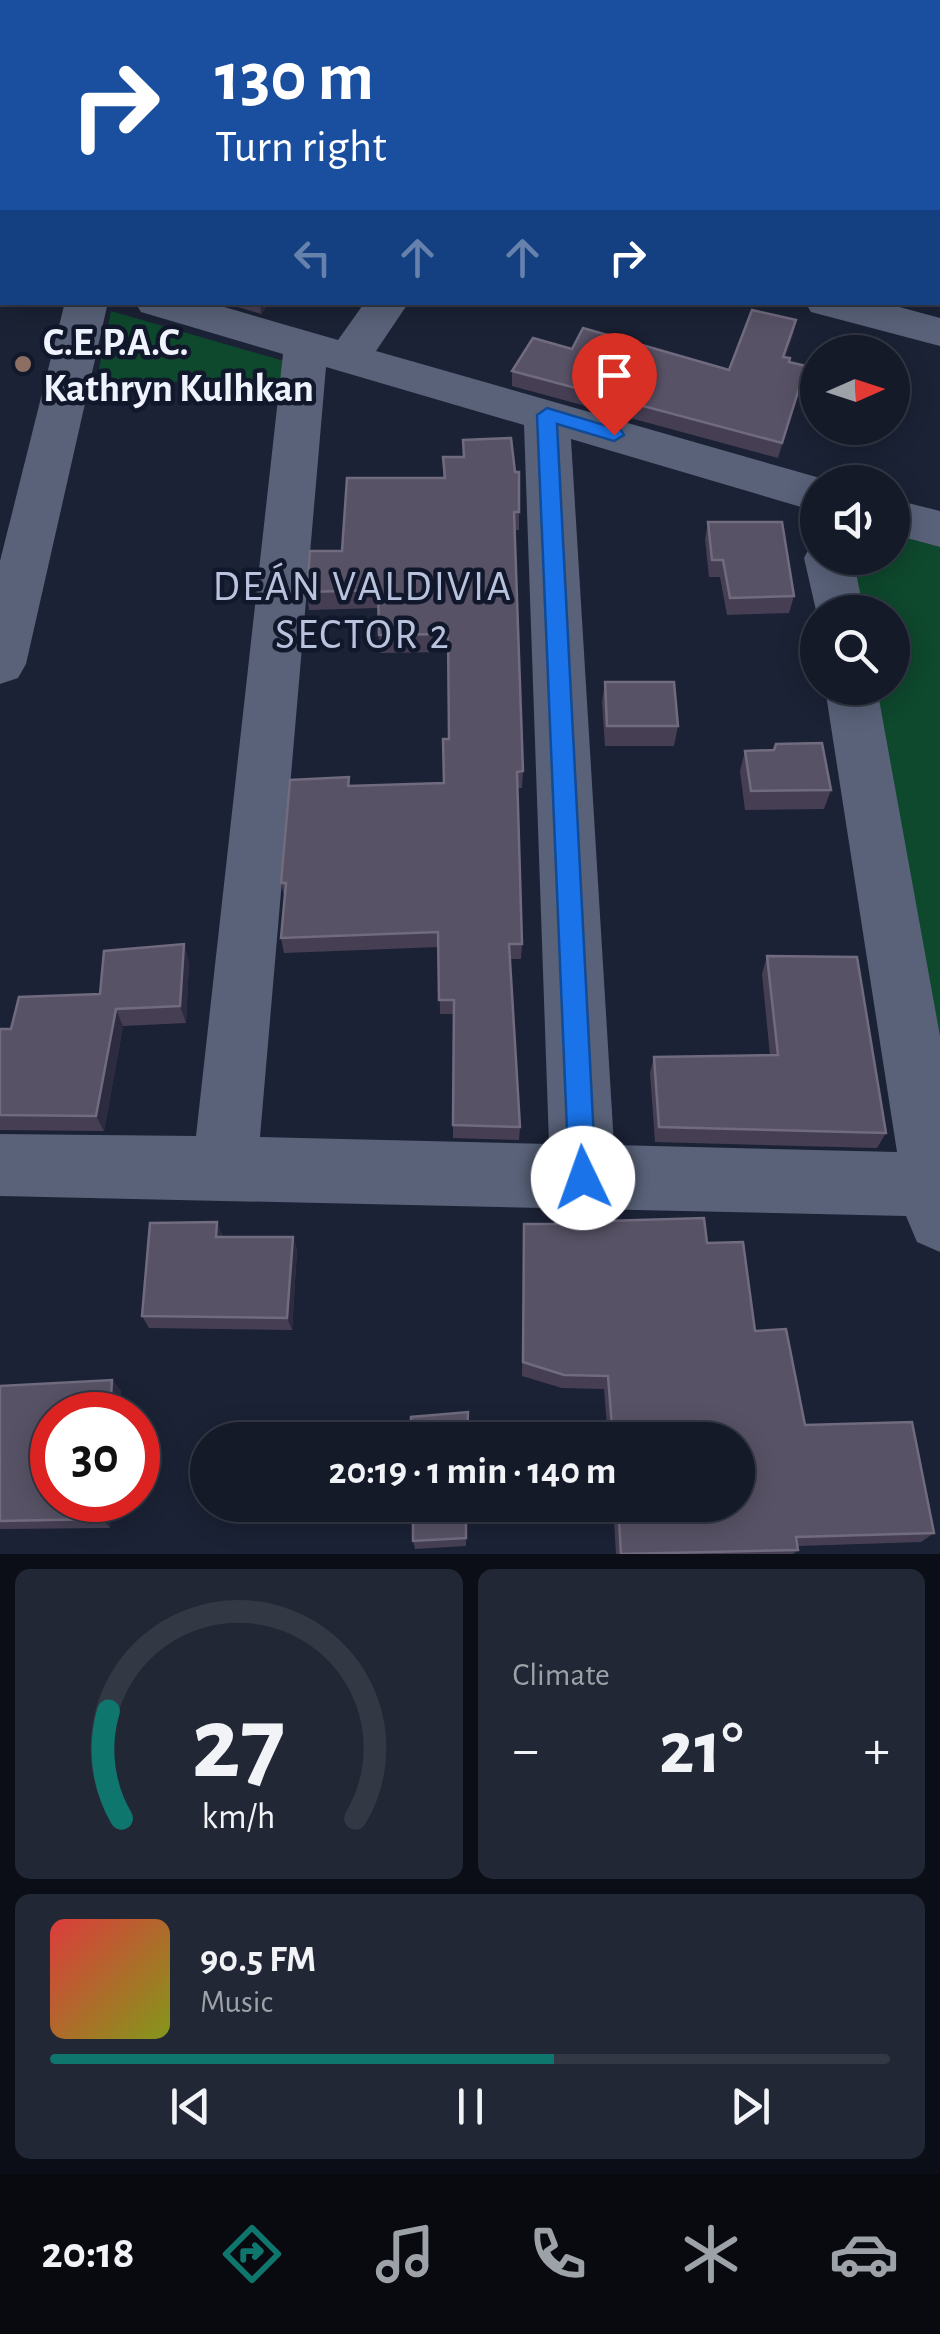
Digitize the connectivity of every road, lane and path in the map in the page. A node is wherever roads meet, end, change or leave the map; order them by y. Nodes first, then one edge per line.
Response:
1 (86, 305) edge
2 (166, 305) edge
3 (384, 305) edge
4 (837, 305) edge
5 (940, 332) edge
6 (327, 352) junction
7 (547, 415) junction
8 (800, 489) edge
9 (910, 521) edge
10 (940, 529) edge
11 (0, 664) edge
12 (854, 705) edge
13 (0, 1165) edge
14 (225, 1166) junction
15 (583, 1178) junction
16 (938, 1197) edge

1 - 11 street
2 - 6 street
3 - 6 street
4 - 5 street
6 - 7 street
6 - 14 street
7 - 8 street
7 - 15 street
9 - 10 street
12 - 16 street
13 - 14 street
14 - 15 street
15 - 16 street

